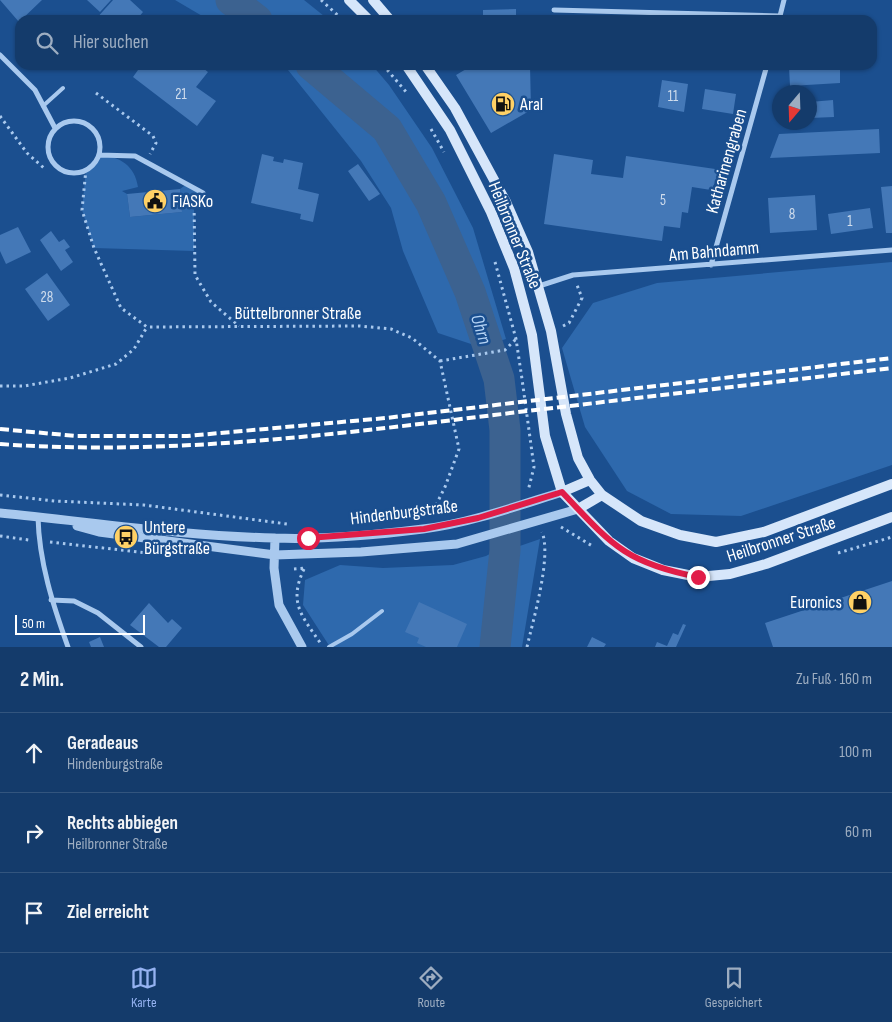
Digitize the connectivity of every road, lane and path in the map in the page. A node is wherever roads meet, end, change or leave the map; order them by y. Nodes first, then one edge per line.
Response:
1 (321, 0) edge
2 (349, 0) edge
3 (373, 0) edge
4 (784, 0) edge
5 (554, 10) dead end
6 (338, 15) edge
7 (364, 15) edge
8 (386, 15) edge
9 (695, 15) edge
10 (780, 15) edge
11 (0, 55) edge
12 (388, 70) edge
13 (409, 70) edge
14 (428, 70) edge
15 (766, 70) edge
16 (63, 88) dead end
17 (96, 92) dead end
18 (408, 94) dead end
19 (43, 106) junction
20 (0, 116) edge
21 (429, 126) dead end
22 (55, 128) junction
23 (158, 132) dead end
24 (153, 136) junction
25 (99, 155) junction
26 (448, 159) dead end
27 (147, 162) junction
28 (44, 169) dead end
29 (86, 169) junction
30 (203, 193) joint
31 (892, 250) edge
32 (493, 254) dead end
33 (711, 265) junction
34 (539, 286) junction
35 (147, 326) junction
36 (240, 326) junction
37 (505, 350) dead end
38 (440, 361) junction
39 (0, 386) edge
40 (590, 480) junction
41 (892, 484) edge
42 (562, 492) junction
43 (602, 494) junction
44 (0, 495) edge
45 (531, 502) junction
46 (578, 509) junction
47 (0, 512) edge
48 (38, 516) junction
49 (892, 517) edge
50 (53, 518) junction
51 (538, 522) junction
52 (290, 524) dead end
53 (424, 529) junction
54 (275, 538) junction
55 (306, 554) junction
56 (275, 555) junction
57 (51, 600) junction
58 (382, 611) dead end
59 (68, 647) edge
60 (141, 647) edge
61 (302, 647) edge
62 (323, 647) edge
63 (329, 647) edge
64 (526, 647) edge

1 - 6 path
2 - 7 main road
3 - 8 main road
4 - 10 street
5 - 9 street
11 - 19 street
12 - 18 path
13 - 42 main road, Heilbronner Straße
14 - 34 main road, Heilbronner Straße
15 - 33 street, Katharinengraben
16 - 19 lane
17 - 24 path
19 - 22 street
20 - 28 path
21 - 26 path
22 - 25 street
22 - 29 street
23 - 24 path
24 - 27 path
25 - 27 street
25 - 29 street
27 - 30 street
29 - 35 path
30 - 36 path
31 - 33 street, Am Bahndamm
32 - 45 path
33 - 34 street, Am Bahndamm
34 - 40 main road, Heilbronner Straße
35 - 36 path, Büttelbronner Straße
35 - 39 path
36 - 38 path, Büttelbronner Straße
37 - 38 path
38 - 53 path
40 - 42 main road
40 - 43 main road, Heilbronner Straße
41 - 43 main road, Heilbronner Straße
42 - 45 street, Hindenburgstraße
42 - 46 main road, Heilbronner Straße
43 - 46 main road
44 - 52 path
45 - 53 street, Hindenburgstraße
46 - 49 main road, Heilbronner Straße
46 - 51 street, Hindenburgstraße
47 - 48 street, Hindenburgstraße
48 - 50 street, Hindenburgstraße
48 - 57 street
50 - 54 street, Hindenburgstraße
50 - 56 street, Hindenburgstraße
51 - 55 street, Hindenburgstraße
51 - 64 path
53 - 54 street, Hindenburgstraße
54 - 56 street
55 - 56 street, Hindenburgstraße
55 - 62 path
56 - 61 street
57 - 59 street
57 - 60 street
58 - 63 lane

